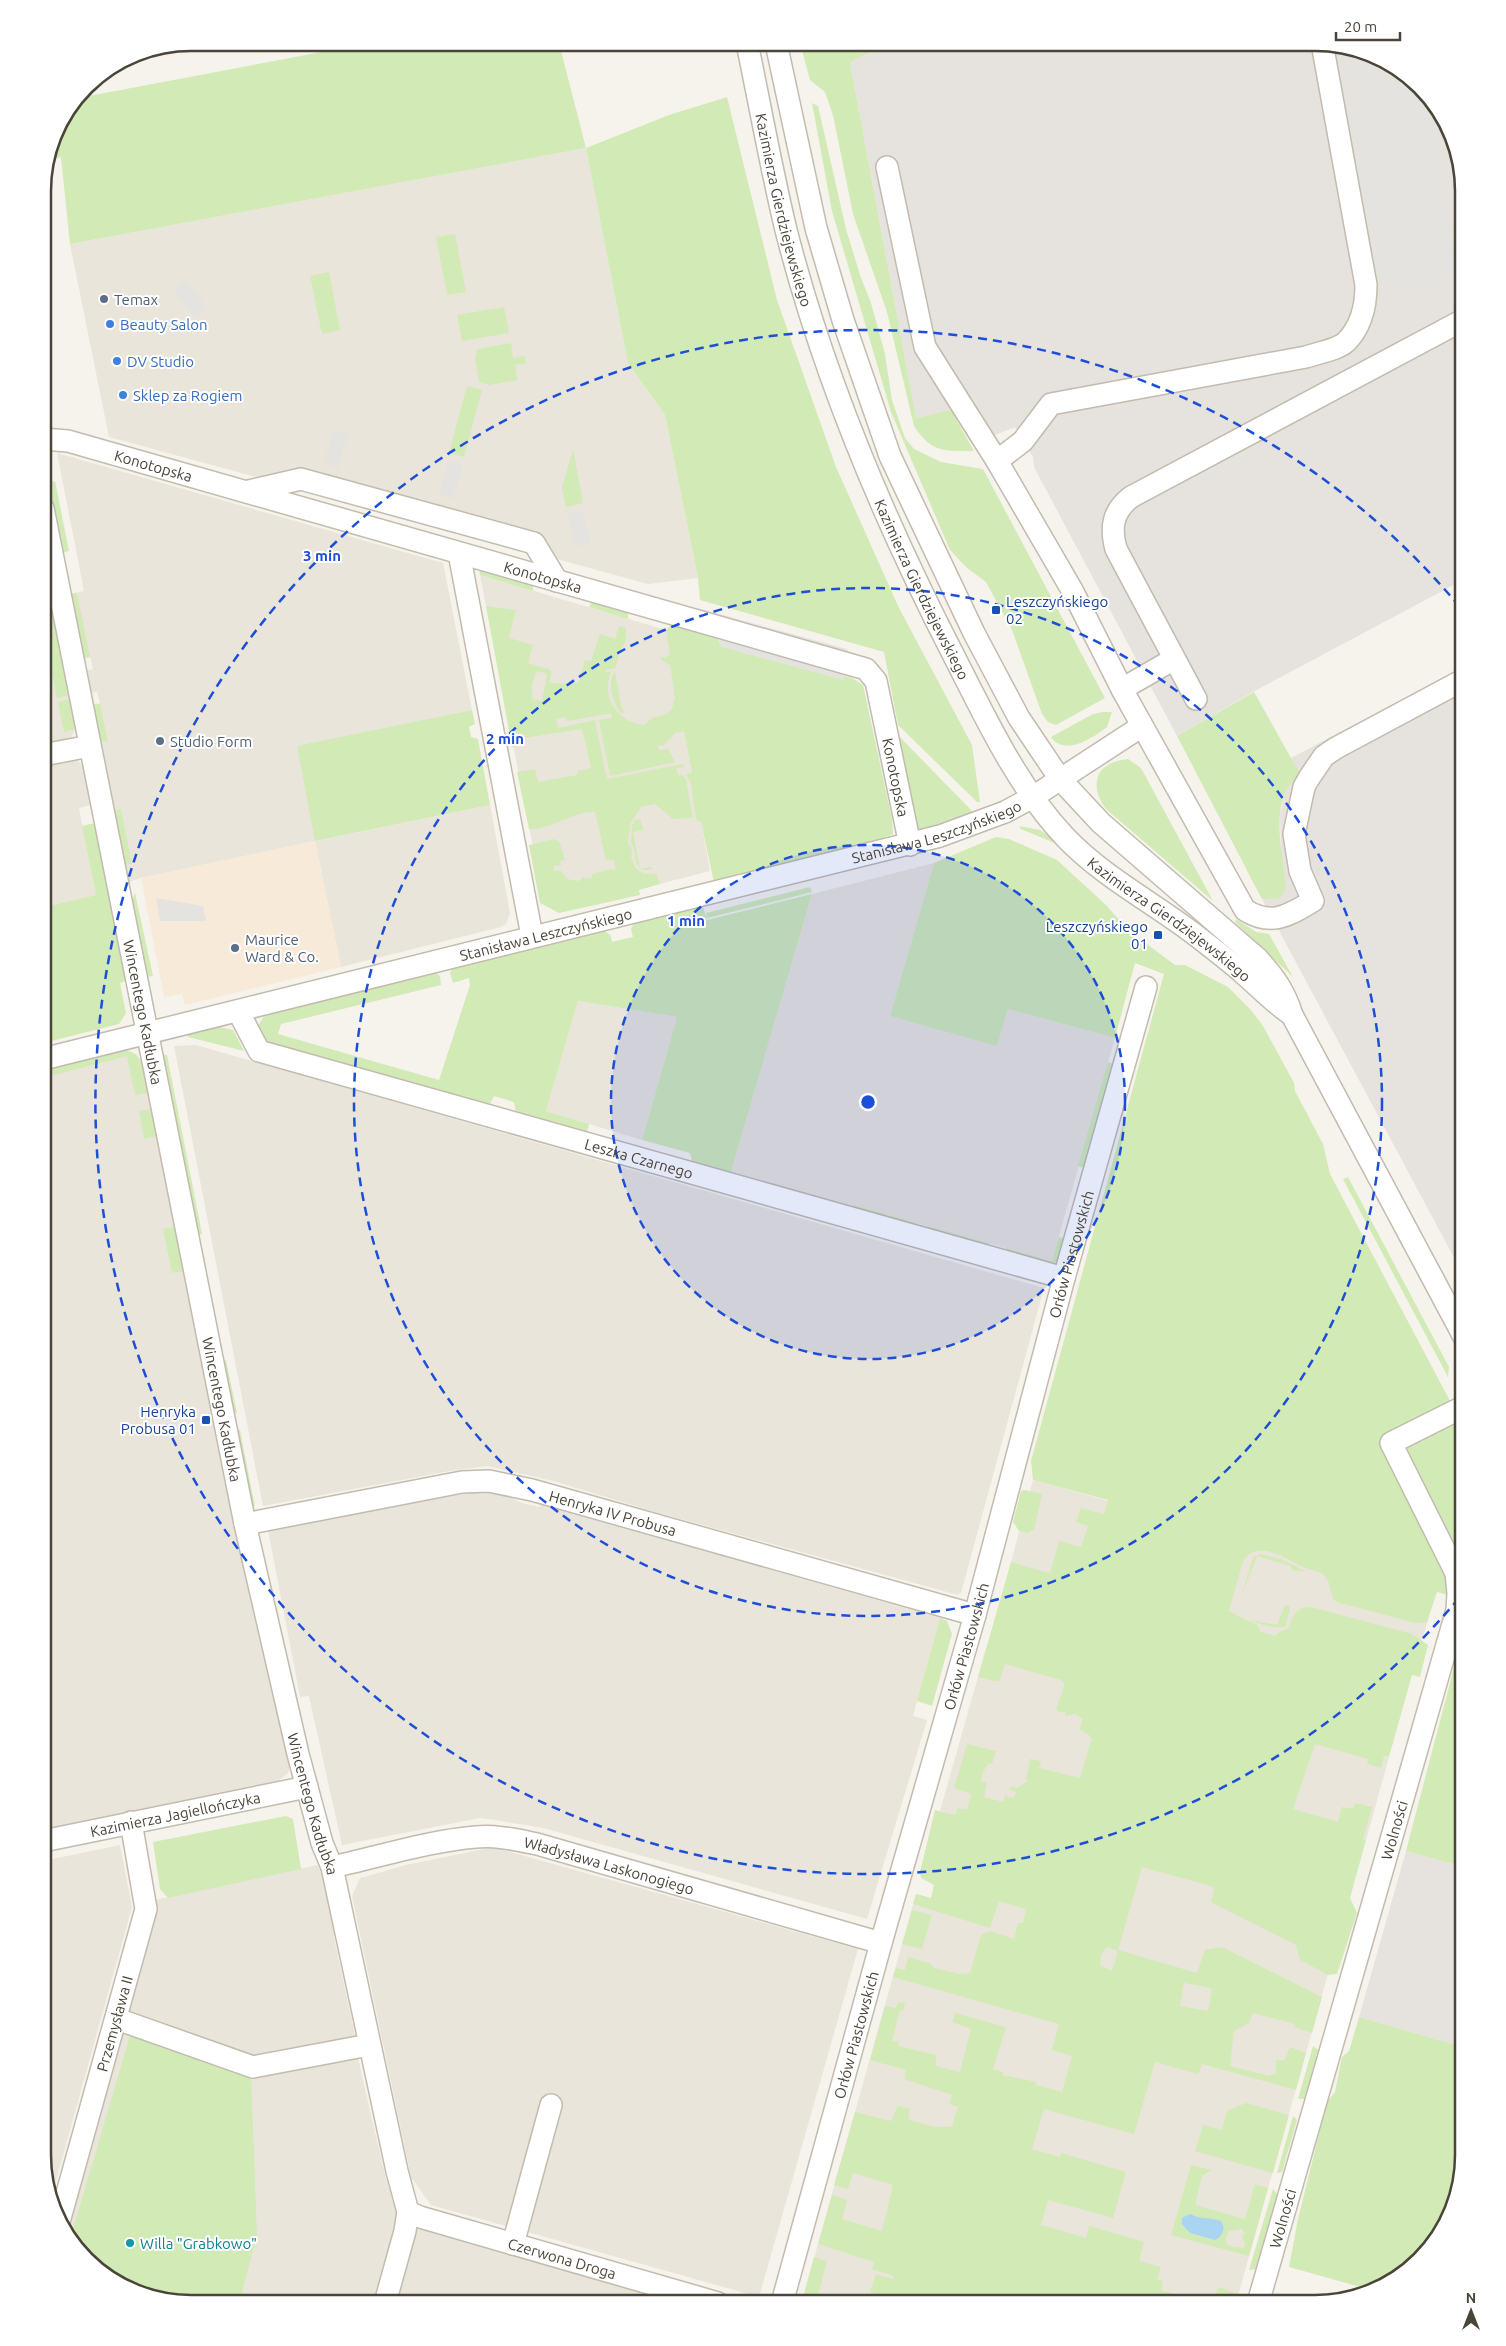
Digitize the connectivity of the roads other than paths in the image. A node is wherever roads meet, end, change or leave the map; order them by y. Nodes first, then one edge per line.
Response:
1 (749, 52) edge
2 (778, 52) edge
3 (1324, 52) edge
4 (887, 167) dead end
5 (1455, 325) edge
6 (52, 439) edge
7 (997, 461) junction
8 (247, 492) junction
9 (454, 521) junction
10 (453, 551) junction
11 (52, 553) edge
12 (557, 581) junction
13 (1174, 658) junction
14 (1455, 685) edge
15 (1122, 689) junction
16 (1196, 699) dead end
17 (1142, 726) junction
18 (90, 746) junction
19 (52, 753) edge
20 (1060, 780) junction
21 (1033, 797) junction
22 (910, 845) junction
23 (532, 936) junction
24 (1146, 987) dead end
25 (238, 1011) junction
26 (1292, 1015) junction
27 (147, 1033) junction
28 (52, 1057) edge
29 (1064, 1278) junction
30 (1455, 1318) edge
31 (1455, 1411) edge
32 (245, 1524) junction
33 (1455, 1571) edge
34 (975, 1614) junction
35 (1455, 1617) edge
36 (307, 1787) junction
37 (131, 1822) junction
38 (51, 1838) edge
39 (332, 1867) junction
40 (882, 1943) junction
41 (116, 2019) junction
42 (369, 2045) junction
43 (551, 2105) dead end
44 (63, 2209) edge
45 (408, 2212) junction
46 (513, 2244) junction
47 (387, 2294) edge
48 (688, 2294) edge
49 (784, 2295) edge
50 (1261, 2295) edge

1 - 21 street, Kazimierza Gierdziejewskiego
2 - 20 street, Kazimierza Gierdziejewskiego
3 - 7 street
4 - 7 street
5 - 13 street
6 - 8 street, Konotopska
7 - 15 street
8 - 9 street
8 - 10 street, Konotopska
9 - 10 street
9 - 12 street
10 - 12 street, Konotopska
10 - 23 street
11 - 18 street, Wincentego Kadłubka
12 - 22 street, Konotopska
13 - 15 street
13 - 16 street
14 - 17 street
15 - 17 street
17 - 20 street, Stanisława Leszczyńskiego
18 - 19 street
18 - 27 street, Wincentego Kadłubka
20 - 21 street, Stanisława Leszczyńskiego
20 - 26 street, Kazimierza Gierdziejewskiego
21 - 22 street, Stanisława Leszczyńskiego
21 - 26 street, Kazimierza Gierdziejewskiego
22 - 23 street, Stanisława Leszczyńskiego
23 - 25 street, Stanisława Leszczyńskiego
24 - 29 street, Orłów Piastowskich
25 - 27 street, Stanisława Leszczyńskiego
25 - 29 street, Leszka Czarnego
26 - 30 street, Kazimierza Gierdziejewskiego
27 - 28 street, Stanisława Leszczyńskiego
27 - 32 street, Wincentego Kadłubka
29 - 34 street, Orłów Piastowskich
31 - 33 street, Wolności
32 - 34 street, Henryka IV Probusa
32 - 36 street, Wincentego Kadłubka
34 - 40 street, Orłów Piastowskich
35 - 50 street, Wolności
36 - 37 street, Kazimierza Jagiellończyka
36 - 39 street, Wincentego Kadłubka
37 - 38 street, Kazimierza Jagiellończyka
37 - 41 street, Przemysława II
39 - 40 street, Władysława Laskonogiego
39 - 42 street, Wincentego Kadłubka
40 - 49 street, Orłów Piastowskich
41 - 42 street
41 - 44 street, Przemysława II
42 - 45 street, Wincentego Kadłubka
43 - 46 street
45 - 46 street, Czerwona Droga
45 - 47 street, Wincentego Kadłubka
46 - 48 street, Czerwona Droga

